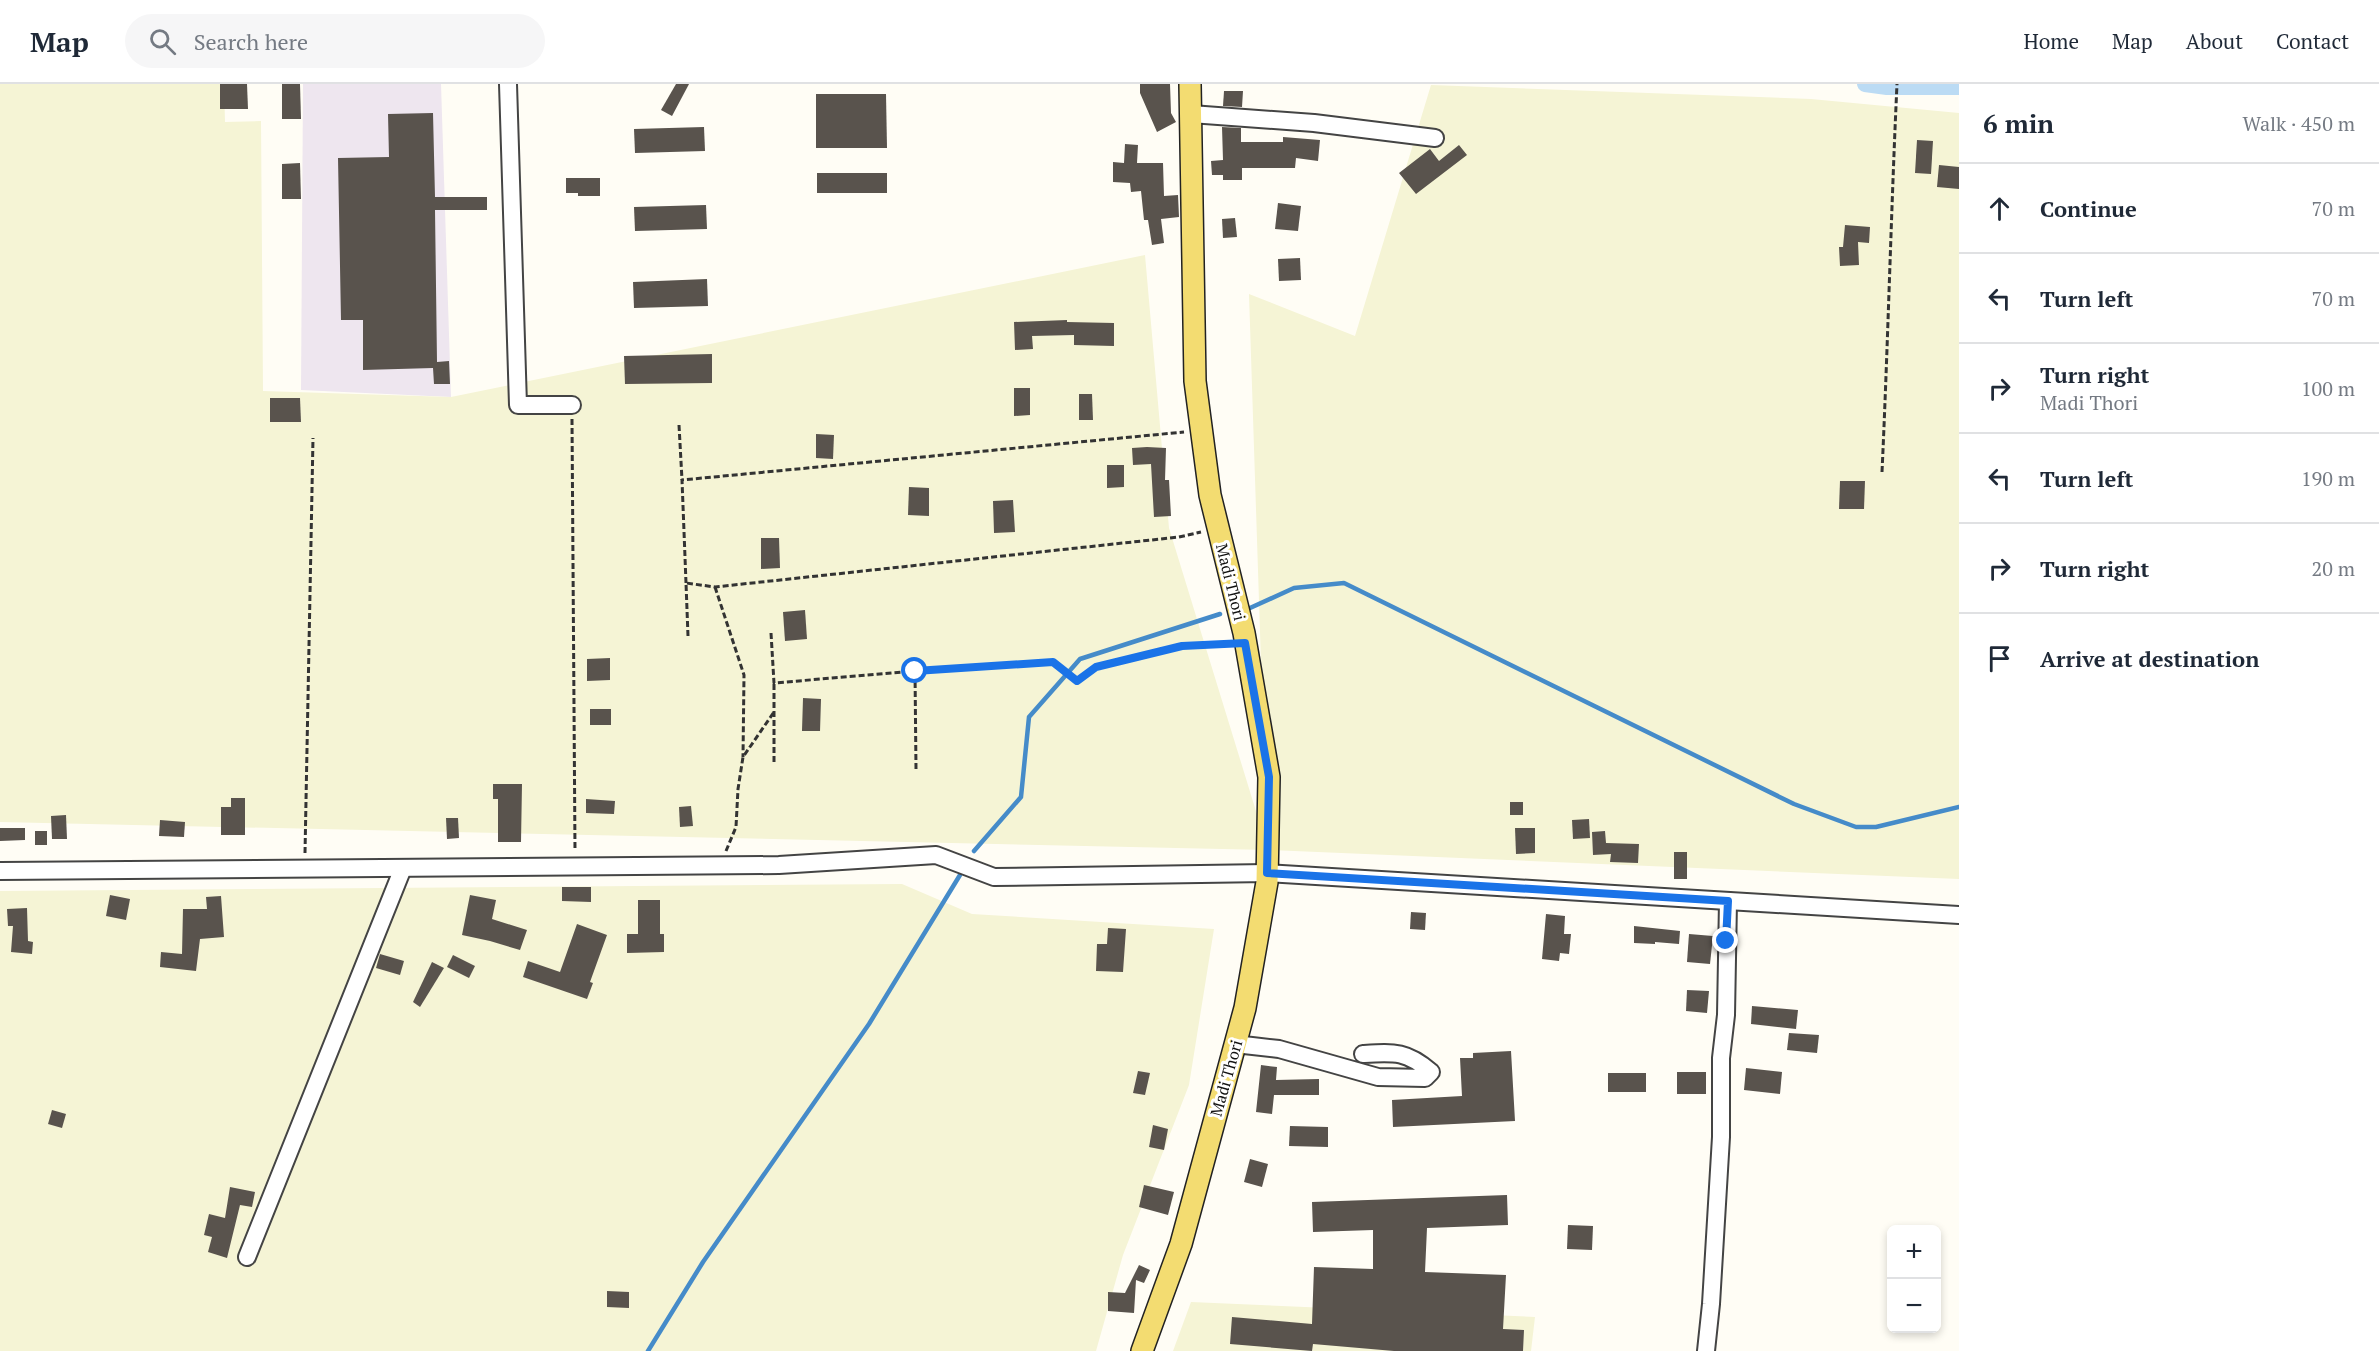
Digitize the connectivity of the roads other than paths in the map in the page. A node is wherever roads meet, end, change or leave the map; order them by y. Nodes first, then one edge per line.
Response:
1 (508, 84) edge
2 (1190, 84) edge
3 (1191, 114) junction
4 (1435, 138) dead end
5 (572, 405) road end
6 (402, 868) junction
7 (0, 870) edge
8 (1267, 873) junction
9 (1728, 901) junction
10 (1959, 915) edge
11 (1235, 1044) junction
12 (1363, 1054) dead end
13 (247, 1257) dead end
14 (1142, 1351) edge
15 (1706, 1351) edge

1 - 5 street
2 - 3 main road, Madi Thori
3 - 4 street
3 - 8 main road, Madi Thori
6 - 7 street
6 - 8 street
6 - 13 street
8 - 9 street
8 - 11 main road, Madi Thori
9 - 10 street
9 - 15 street
11 - 12 street
11 - 14 main road, Madi Thori

